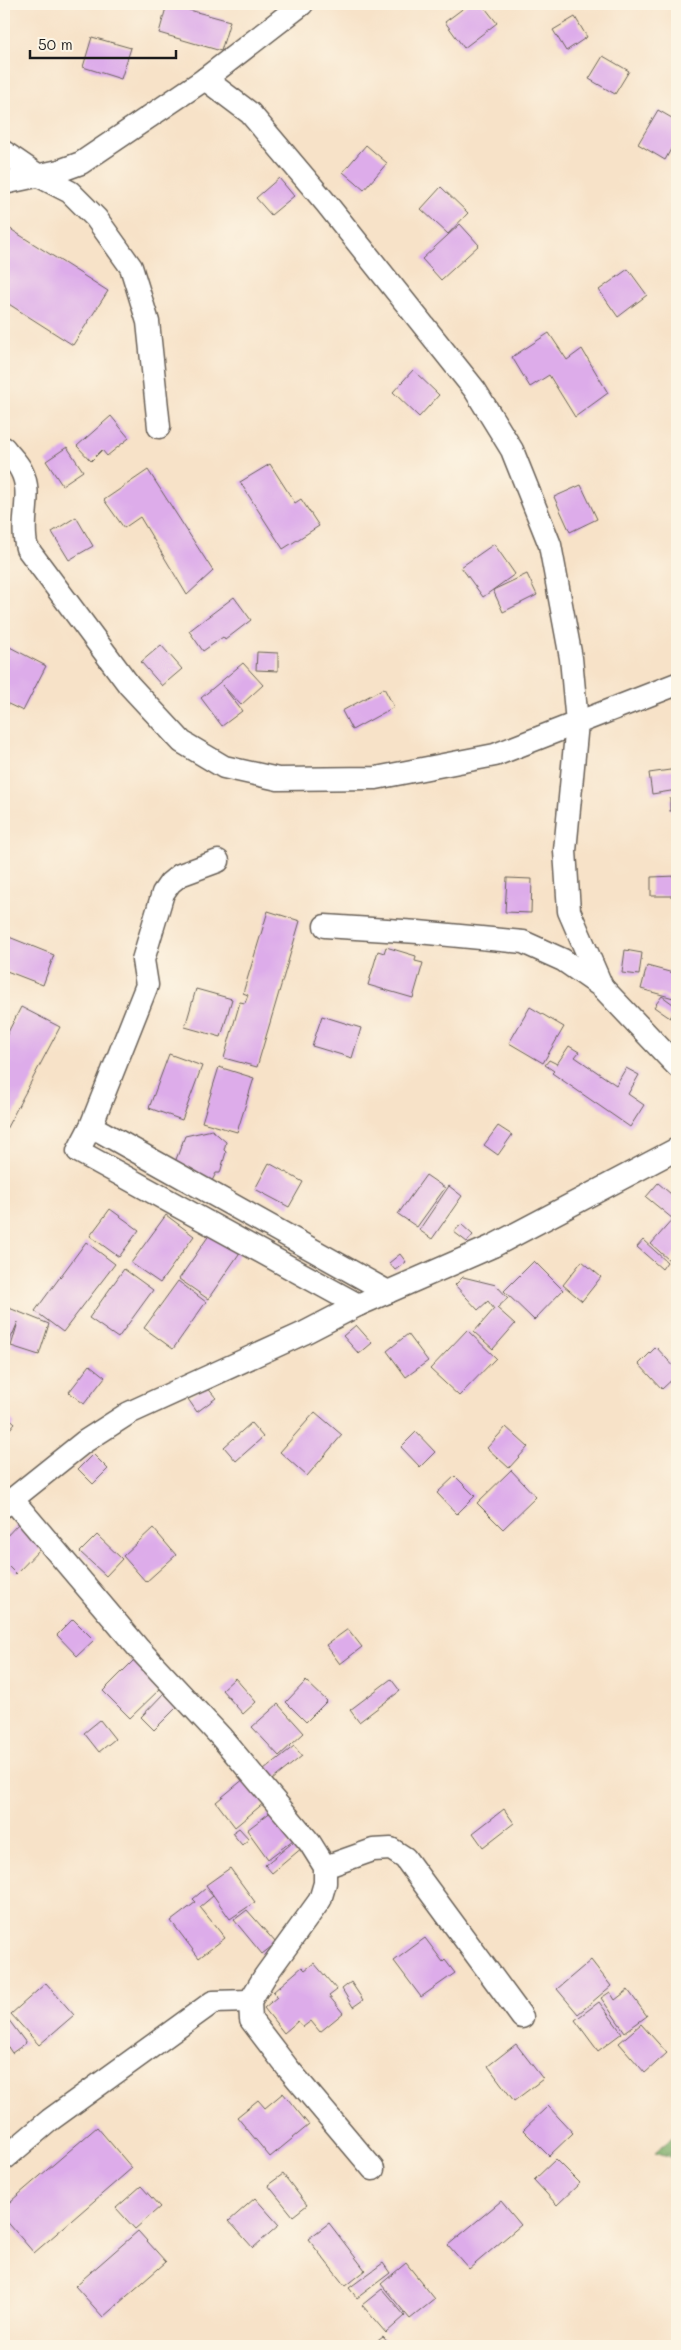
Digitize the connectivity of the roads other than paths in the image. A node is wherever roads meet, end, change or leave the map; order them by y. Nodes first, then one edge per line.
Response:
1 (302, 4) edge
2 (204, 79) junction
3 (4, 152) edge
4 (39, 176) junction
5 (4, 183) edge
6 (159, 427) dead end
7 (4, 448) edge
8 (677, 684) edge
9 (577, 723) junction
10 (218, 861) dead end
11 (325, 926) dead end
12 (602, 987) junction
13 (677, 1066) edge
14 (91, 1126) junction
15 (677, 1150) edge
16 (388, 1292) junction
17 (358, 1306) junction
18 (8, 1503) edge
19 (325, 1867) junction
20 (250, 2001) junction
21 (522, 2017) dead end
22 (4, 2159) edge
23 (374, 2170) dead end

1 - 2 street
2 - 4 street
2 - 9 street
3 - 4 street
4 - 5 street
4 - 6 street
7 - 9 street
8 - 9 street
9 - 12 street
10 - 14 street
11 - 12 street
12 - 13 street
14 - 16 street
14 - 17 street
15 - 16 street
16 - 17 street
17 - 18 street
18 - 19 street
19 - 20 street
19 - 21 street
20 - 22 street
20 - 23 street

